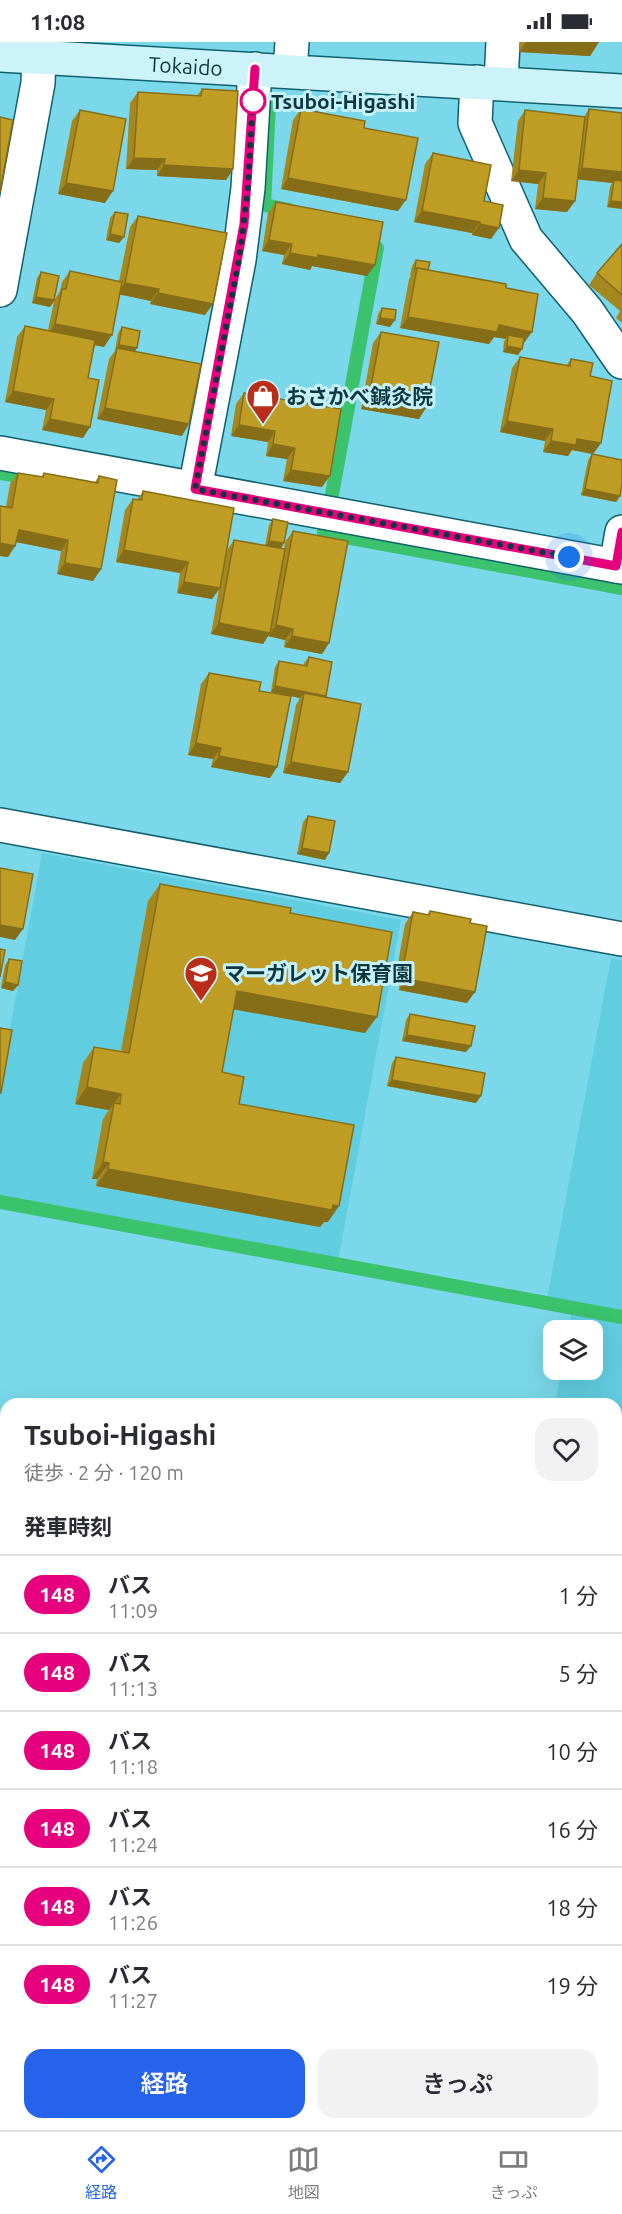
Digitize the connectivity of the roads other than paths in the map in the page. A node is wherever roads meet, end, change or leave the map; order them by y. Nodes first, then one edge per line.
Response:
1 (503, 42) edge
2 (0, 55) edge
3 (39, 57) junction
4 (291, 57) edge
5 (255, 69) junction
6 (489, 83) junction
7 (622, 91) edge
8 (0, 290) edge
9 (622, 362) edge
10 (0, 453) edge
11 (195, 489) junction
12 (622, 531) edge
13 (619, 567) edge
14 (0, 825) edge
15 (622, 939) edge

1 - 6 street
2 - 3 main road, Tokaido
3 - 5 main road, Tokaido
3 - 8 street
4 - 5 main road, Tokaido
4 - 6 main road, Tokaido
5 - 11 street
6 - 7 main road, Tokaido
6 - 9 street
10 - 11 street
11 - 13 street
12 - 13 street
14 - 15 street

